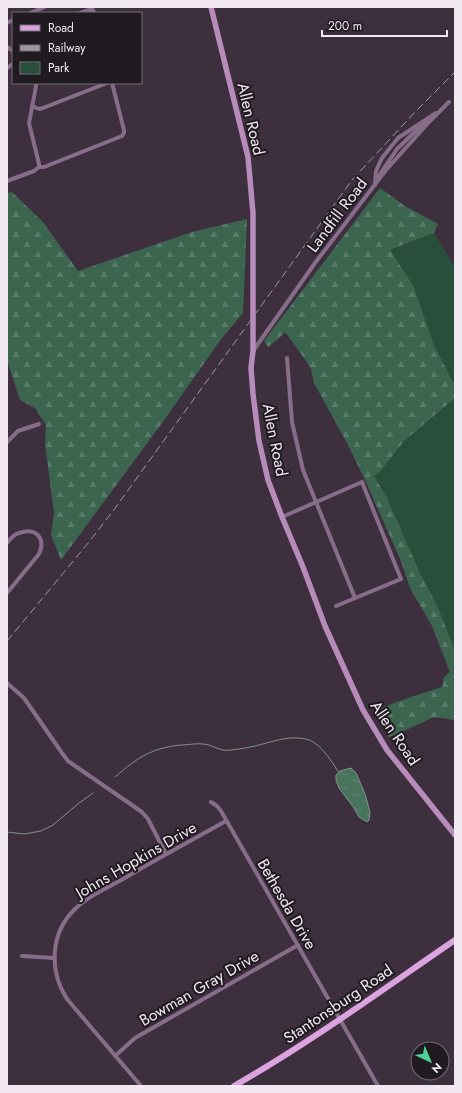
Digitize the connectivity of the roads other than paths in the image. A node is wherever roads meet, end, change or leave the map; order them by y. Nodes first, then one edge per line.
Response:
1 (45, 7) edge
2 (211, 7) edge
3 (32, 12) edge
4 (83, 12) edge
5 (94, 12) edge
6 (36, 84) edge
7 (105, 84) edge
8 (112, 84) edge
9 (450, 102) dead end
10 (32, 106) junction
11 (444, 108) junction
12 (432, 115) junction
13 (39, 167) junction
14 (7, 181) edge
15 (375, 183) junction
16 (253, 351) junction
17 (287, 358) dead end
18 (39, 424) dead end
19 (7, 442) edge
20 (316, 503) junction
21 (282, 517) junction
22 (7, 543) edge
23 (7, 593) edge
24 (355, 598) junction
25 (336, 606) dead end
26 (7, 683) edge
27 (210, 802) dead end
28 (226, 821) junction
29 (455, 835) edge
30 (166, 854) junction
31 (455, 940) edge
32 (298, 945) junction
33 (22, 956) dead end
34 (54, 958) junction
35 (340, 1020) junction
36 (115, 1056) junction
37 (141, 1086) edge
38 (234, 1086) edge
39 (378, 1086) edge

1 - 3 street
2 - 16 main road, Allen Road
4 - 5 street
6 - 10 street
7 - 10 street
8 - 13 street
9 - 11 street, Landfill Road
10 - 13 street
11 - 12 street
11 - 15 street, Landfill Road
12 - 15 street
12 - 15 street
13 - 14 street
15 - 16 street, Landfill Road
16 - 21 main road, Allen Road
17 - 20 street
18 - 19 street
20 - 21 street
20 - 24 street
20 - 24 street
21 - 29 main road, Allen Road
22 - 23 street
24 - 25 street
26 - 30 street
27 - 28 street, Bethesda Drive
28 - 30 street, Johns Hopkins Drive
28 - 32 street, Bethesda Drive
30 - 34 street, Johns Hopkins Drive
31 - 35 main road, Stantonsburg Road
32 - 35 street, Bethesda Drive
32 - 36 street, Bowman Gray Drive
33 - 34 street
34 - 36 street, Johns Hopkins Drive
35 - 38 main road, Stantonsburg Road
35 - 39 street, Bethesda Drive
36 - 37 street, Johns Hopkins Drive

